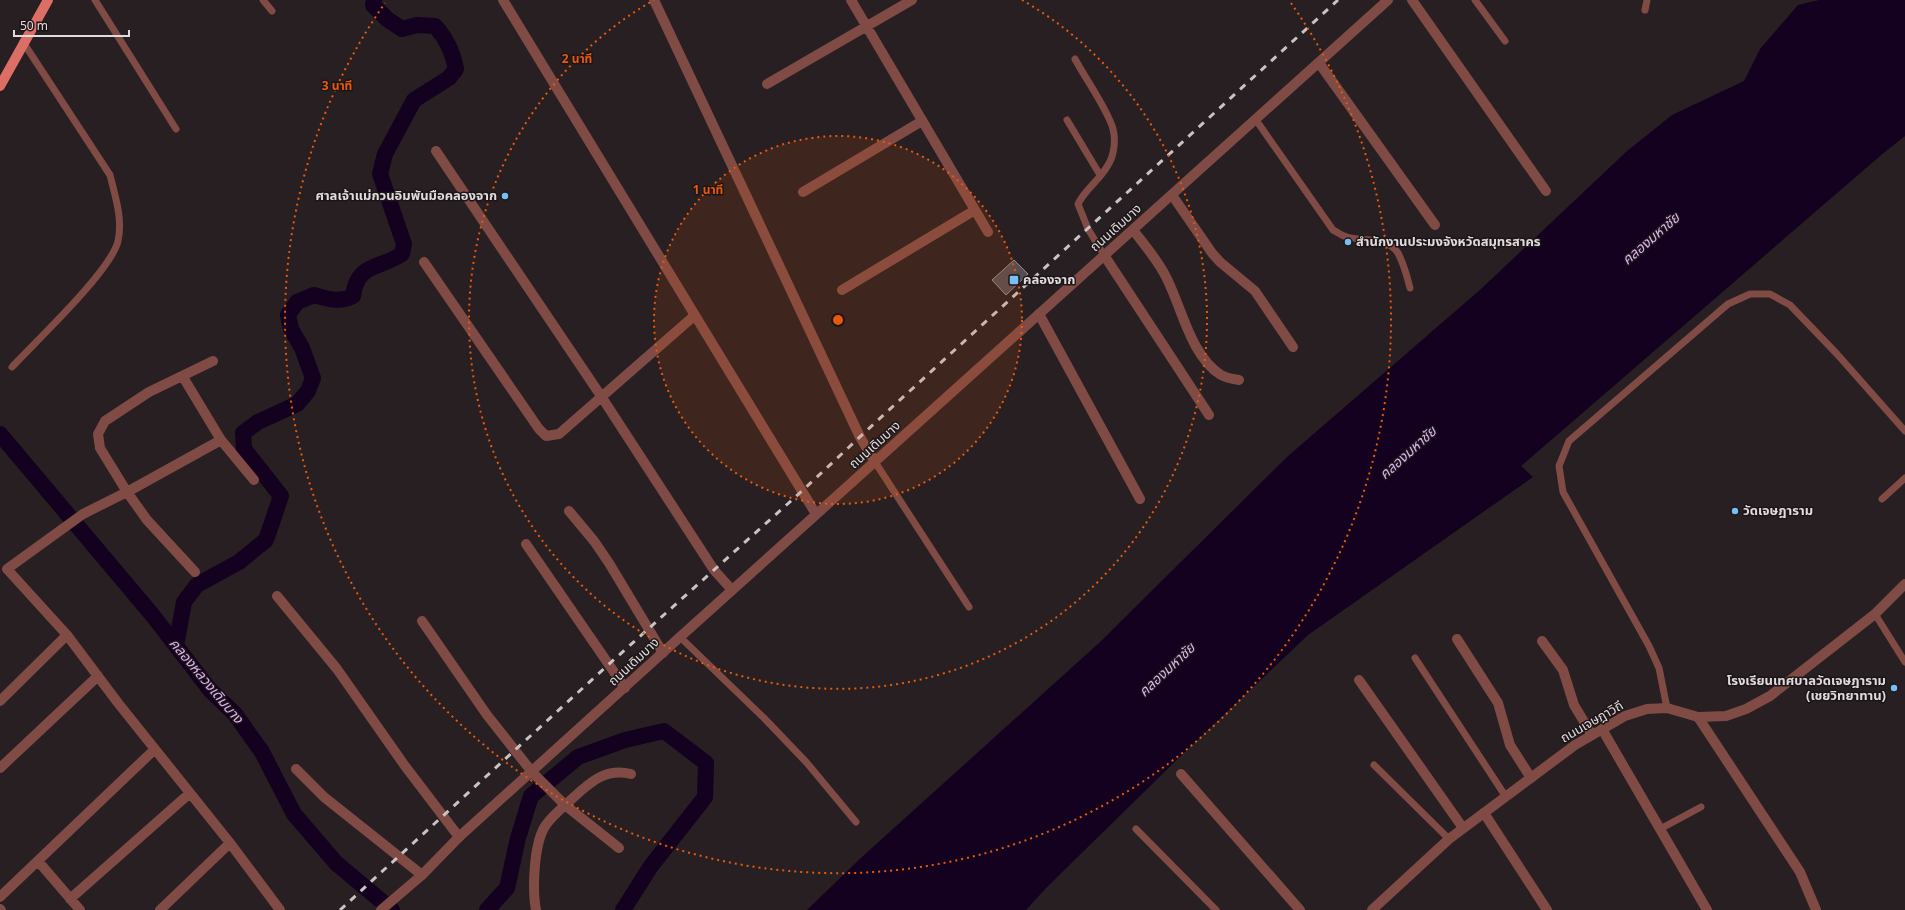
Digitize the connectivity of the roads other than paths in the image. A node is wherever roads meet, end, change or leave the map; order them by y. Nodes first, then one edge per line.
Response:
1 (48, 0) edge
2 (95, 0) edge
3 (263, 0) edge
4 (503, 0) edge
5 (654, 0) edge
6 (851, 0) edge
7 (912, 0) edge
8 (1388, 0) edge
9 (1412, 0) edge
10 (1475, 0) edge
11 (1647, 0) edge
12 (1645, 10) dead end
13 (272, 11) dead end
14 (866, 26) junction
15 (1505, 41) dead end
16 (23, 42) junction
17 (1075, 59) dead end
18 (1319, 63) junction
19 (767, 84) dead end
20 (0, 86) edge
21 (922, 120) junction
22 (1067, 120) dead end
23 (1256, 120) junction
24 (176, 130) dead end
25 (436, 151) dead end
26 (1100, 175) junction
27 (1546, 191) dead end
28 (803, 192) dead end
29 (1172, 195) junction
30 (975, 210) junction
31 (1434, 225) dead end
32 (1133, 230) junction
33 (988, 232) dead end
34 (1104, 255) junction
35 (424, 262) dead end
36 (1410, 288) dead end
37 (842, 290) dead end
38 (1039, 314) junction
39 (694, 316) junction
40 (1294, 347) dead end
41 (213, 361) dead end
42 (12, 367) dead end
43 (183, 377) junction
44 (1239, 380) dead end
45 (601, 396) junction
46 (1209, 415) dead end
47 (1905, 431) edge
48 (221, 440) junction
49 (875, 462) junction
50 (1905, 478) edge
51 (254, 480) dead end
52 (127, 492) junction
53 (1140, 499) dead end
54 (1882, 499) dead end
55 (569, 511) dead end
56 (816, 514) junction
57 (526, 544) dead end
58 (4, 572) edge
59 (195, 572) dead end
60 (1905, 584) edge
61 (732, 590) junction
62 (277, 596) dead end
63 (969, 607) dead end
64 (1875, 614) junction
65 (422, 621) dead end
66 (67, 635) junction
67 (680, 637) junction
68 (1457, 639) dead end
69 (1542, 641) dead end
70 (663, 653) junction
71 (1415, 658) dead end
72 (1905, 662) edge
73 (98, 676) junction
74 (1359, 680) dead end
75 (625, 688) junction
76 (0, 701) edge
77 (1667, 708) junction
78 (1698, 717) junction
79 (1602, 729) junction
80 (1592, 735) junction
81 (155, 749) junction
82 (1374, 765) dead end
83 (0, 768) edge
84 (296, 769) dead end
85 (533, 772) junction
86 (631, 774) dead end
87 (1181, 774) dead end
88 (1531, 778) junction
89 (190, 793) junction
90 (1506, 797) junction
91 (564, 805) junction
92 (1701, 807) dead end
93 (1484, 813) junction
94 (856, 822) dead end
95 (1463, 828) junction
96 (1136, 829) dead end
97 (1660, 829) junction
98 (460, 837) junction
99 (1449, 839) junction
100 (230, 843) junction
101 (619, 848) dead end
102 (38, 861) junction
103 (422, 875) junction
104 (0, 897) edge
105 (70, 899) junction
106 (80, 910) edge
107 (160, 910) edge
108 (280, 910) edge
109 (381, 910) edge
110 (536, 910) edge
111 (1216, 910) edge
112 (1300, 910) edge
113 (1372, 910) edge
114 (1546, 910) edge
115 (1707, 910) edge
116 (1816, 910) edge

1 - 16 main road
2 - 24 lane
3 - 13 lane
4 - 39 street
5 - 49 street
6 - 14 street
7 - 14 street
8 - 18 street, ถนนเดิมบาง
9 - 27 street
10 - 15 lane
11 - 12 lane
14 - 19 street
14 - 21 street
16 - 20 main road
16 - 42 lane
17 - 26 lane
18 - 23 street, ถนนเดิมบาง
18 - 31 street
21 - 28 street
21 - 30 street
22 - 26 lane
23 - 29 street, ถนนเดิมบาง
23 - 36 lane
25 - 45 street
26 - 34 lane
29 - 32 street, ถนนเดิมบาง
29 - 40 street
30 - 33 street
30 - 37 street
32 - 34 street, ถนนเดิมบาง
32 - 44 street
34 - 38 street, ถนนเดิมบาง
34 - 46 street
35 - 45 street
38 - 49 street, ถนนเดิมบาง
38 - 53 street
39 - 45 street
39 - 56 street
41 - 43 street
43 - 48 street
43 - 52 street
45 - 61 street
47 - 77 lane
48 - 51 street
48 - 52 street
49 - 56 street, ถนนเดิมบาง
49 - 63 lane
50 - 54 lane
52 - 58 street
52 - 59 street
55 - 70 street
56 - 61 street, ถนนเดิมบาง
57 - 75 street
58 - 66 street
60 - 64 street, ถนนเจษฎาวิถี
61 - 67 street, ถนนเดิมบาง
62 - 98 street
64 - 72 lane
64 - 78 street, ถนนเจษฎาวิถี
65 - 85 street
66 - 73 street
66 - 76 street
67 - 70 street, ถนนเดิมบาง
67 - 94 lane
68 - 88 street
69 - 80 street
70 - 75 street, ถนนเดิมบาง
71 - 90 lane
73 - 81 street
73 - 83 street
74 - 95 street
75 - 85 street, ถนนเดิมบาง
77 - 78 street, ถนนเจษฎาวิถี
77 - 79 street, ถนนเจษฎาวิถี
78 - 116 street
79 - 80 street, ถนนเจษฎาวิถี
79 - 97 street
80 - 88 street, ถนนเจษฎาวิถี
81 - 89 street
81 - 102 street
82 - 99 lane
84 - 103 street
85 - 91 street
85 - 98 street, ถนนเดิมบาง
86 - 91 street
87 - 112 street
88 - 90 street, ถนนเจษฎาวิถี
89 - 100 street
89 - 105 street
90 - 93 street, ถนนเจษฎาวิถี
91 - 101 street
91 - 110 street
92 - 97 lane
93 - 95 street, ถนนเจษฎาวิถี
93 - 114 street
95 - 99 street, ถนนเจษฎาวิถี
96 - 111 lane
97 - 115 street
98 - 103 street, ถนนเดิมบาง
99 - 113 street, ถนนเจษฎาวิถี
100 - 107 street
100 - 108 street
102 - 104 street
102 - 105 street
103 - 109 street, ถนนเดิมบาง
105 - 106 street

